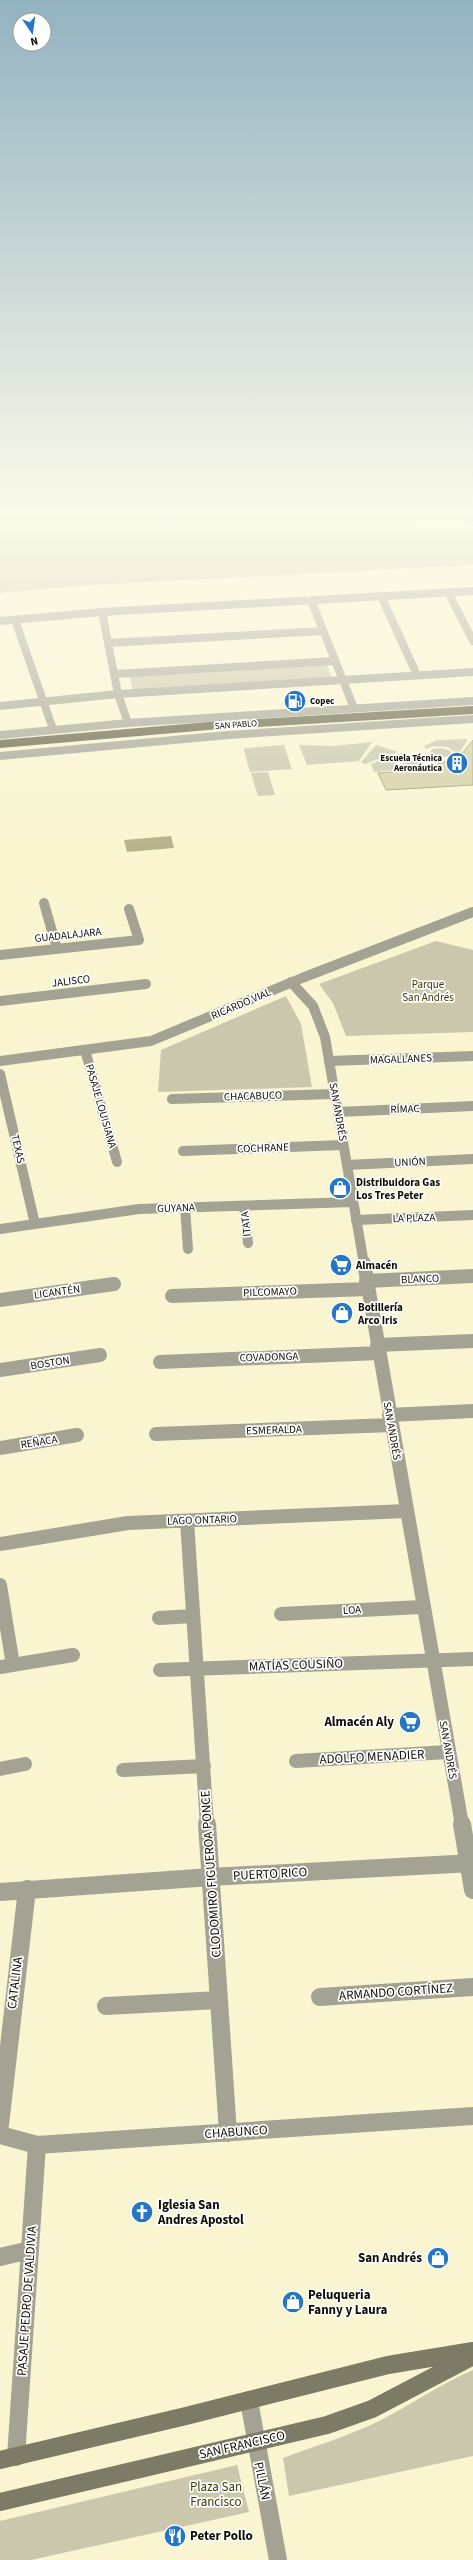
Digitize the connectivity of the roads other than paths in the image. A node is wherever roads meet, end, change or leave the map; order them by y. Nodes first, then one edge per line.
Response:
1 (17, 626) edge
2 (105, 626) edge
3 (321, 626) edge
4 (395, 626) edge
5 (466, 626) edge
6 (323, 631) junction
7 (473, 640) edge
8 (108, 643) junction
9 (335, 661) junction
10 (473, 672) edge
11 (115, 674) junction
12 (417, 675) junction
13 (343, 680) junction
14 (118, 694) junction
15 (43, 701) junction
16 (473, 701) edge
17 (0, 706) edge
18 (382, 706) junction
19 (354, 708) junction
20 (473, 710) edge
21 (407, 714) junction
22 (222, 716) junction
23 (473, 719) edge
24 (128, 722) junction
25 (208, 726) junction
26 (53, 730) junction
27 (0, 735) edge
28 (0, 744) edge
29 (0, 756) edge
30 (44, 903) dead end
31 (129, 909) dead end
32 (473, 912) edge
33 (57, 949) junction
34 (0, 955) edge
35 (291, 982) junction
36 (146, 984) dead end
37 (0, 1001) edge
38 (85, 1050) junction
39 (473, 1056) edge
40 (0, 1061) edge
41 (329, 1061) junction
42 (0, 1074) edge
43 (334, 1094) junction
44 (172, 1099) dead end
45 (473, 1106) edge
46 (338, 1112) junction
47 (343, 1144) junction
48 (183, 1151) dead end
49 (473, 1159) edge
50 (117, 1162) dead end
51 (346, 1164) junction
52 (353, 1202) junction
53 (244, 1206) junction
54 (185, 1208) junction
55 (473, 1216) edge
56 (356, 1220) junction
57 (35, 1224) junction
58 (0, 1229) edge
59 (248, 1243) dead end
60 (188, 1249) dead end
61 (473, 1276) edge
62 (114, 1284) dead end
63 (367, 1285) junction
64 (172, 1296) dead end
65 (0, 1300) edge
66 (473, 1341) edge
67 (378, 1349) junction
68 (100, 1355) dead end
69 (160, 1362) dead end
70 (0, 1370) edge
71 (473, 1411) edge
72 (390, 1420) junction
73 (156, 1434) dead end
74 (77, 1435) dead end
75 (0, 1448) edge
76 (406, 1511) junction
77 (187, 1521) junction
78 (0, 1544) edge
79 (0, 1585) edge
80 (422, 1607) junction
81 (281, 1614) dead end
82 (193, 1616) junction
83 (159, 1618) dead end
84 (73, 1655) dead end
85 (473, 1659) edge
86 (432, 1661) junction
87 (7, 1666) edge
88 (197, 1668) junction
89 (160, 1670) dead end
90 (448, 1752) junction
91 (296, 1761) dead end
92 (25, 1764) dead end
93 (204, 1766) junction
94 (0, 1769) edge
95 (123, 1770) dead end
96 (471, 1863) edge
97 (211, 1877) junction
98 (27, 1889) junction
99 (473, 1890) edge
100 (0, 1892) edge
101 (473, 1987) edge
102 (320, 1997) dead end
103 (220, 2000) junction
104 (6, 2006) edge
105 (106, 2006) dead end
106 (473, 2116) edge
107 (0, 2125) edge
108 (228, 2133) junction
109 (0, 2135) edge
110 (37, 2145) junction
111 (30, 2250) junction
112 (0, 2257) edge
113 (473, 2351) edge
114 (473, 2356) edge
115 (249, 2401) junction
116 (254, 2443) junction
117 (8, 2459) edge
118 (0, 2502) edge
119 (278, 2560) edge

1 - 15 street
2 - 8 street
3 - 6 street
4 - 12 street
5 - 7 street
6 - 8 street
6 - 9 street
8 - 11 street
9 - 11 street
9 - 13 street
10 - 12 street
11 - 14 street
12 - 13 street
13 - 14 street
13 - 19 street
14 - 15 street
14 - 24 street
15 - 17 street
15 - 26 street
16 - 18 street, SAN PABLO
18 - 19 street, SAN PABLO
18 - 21 main road
19 - 22 street, SAN PABLO
20 - 21 main road, SAN PABLO
21 - 25 main road, SAN PABLO
22 - 24 street, SAN PABLO
22 - 25 main road
23 - 29 street, SAN PABLO
24 - 26 street, SAN PABLO
25 - 28 main road, SAN PABLO
26 - 27 street, SAN PABLO
30 - 33 street
31 - 33 street, GUADALAJARA
32 - 35 street, RICARDO VIAL
33 - 34 street, GUADALAJARA
35 - 38 street, RICARDO VIAL
35 - 41 street, SAN ANDRÉS
36 - 37 street, JALISCO
38 - 40 street, RICARDO VIAL
38 - 50 street, PASAJE LOUISIANA
39 - 41 street, MAGALLANES
41 - 43 street, SAN ANDRÉS
42 - 57 street, TEXAS
43 - 44 street, CHACABUCO
43 - 46 street, SAN ANDRÉS
45 - 46 street, RÍMAC
46 - 47 street, SAN ANDRÉS
47 - 48 street, COCHRANE
47 - 51 street, SAN ANDRÉS
49 - 51 street, UNIÓN
51 - 52 street, SAN ANDRÉS
52 - 53 street, GUYANA
52 - 56 street, SAN ANDRÉS
53 - 54 street, GUYANA
53 - 59 street, ITATA
54 - 57 street, GUYANA
54 - 60 street
55 - 56 street, LA PLAZA
56 - 63 street, SAN ANDRÉS
57 - 58 street, GUYANA
61 - 63 street, BLANCO
62 - 65 street, LICANTÉN
63 - 64 street, PILCOMAYO
63 - 67 street, SAN ANDRÉS
66 - 67 street, COVADONGA
67 - 69 street, COVADONGA
67 - 72 street, SAN ANDRÉS
68 - 70 street, BOSTON
71 - 72 street, ESMERALDA
72 - 73 street, ESMERALDA
72 - 76 street, SAN ANDRÉS
74 - 75 street, REÑACA
76 - 77 street, LAGO ONTARIO
76 - 80 street, SAN ANDRÉS
77 - 78 street, LAGO ONTARIO
77 - 82 street, CLODOMIRO FIGUEROA PONCE
79 - 87 street
80 - 81 street, LOA
80 - 86 street, SAN ANDRÉS
82 - 83 street
82 - 88 street, CLODOMIRO FIGUEROA PONCE
84 - 87 street
85 - 86 street, MATÍAS COUSIÑO
86 - 88 street, MATÍAS COUSIÑO
86 - 90 street, SAN ANDRÉS
88 - 89 street, MATÍAS COUSIÑO
88 - 93 street, CLODOMIRO FIGUEROA PONCE
90 - 91 street, ADOLFO MENADIER
90 - 96 street, SAN ANDRÉS
92 - 94 street
93 - 95 street
93 - 97 street, CLODOMIRO FIGUEROA PONCE
96 - 97 street, PUERTO RICO
96 - 99 street, SAN ANDRÉS
97 - 98 street, PUERTO RICO
97 - 103 street, CLODOMIRO FIGUEROA PONCE
98 - 100 street, PUERTO RICO
98 - 104 street, CATALINA
101 - 102 street, ARMANDO CORTÍNEZ
103 - 105 street
103 - 108 street, CLODOMIRO FIGUEROA PONCE
104 - 107 street, CATALINA
106 - 108 street, CHABUNCO
108 - 110 street, CHABUNCO
109 - 110 street, CHABUNCO
110 - 111 street, PASAJE PEDRO DE VALDIVIA
111 - 112 street
111 - 117 street, PASAJE PEDRO DE VALDIVIA
113 - 115 main road
114 - 116 main road, SAN FRANCISCO
115 - 116 street, PILLÁN
115 - 117 main road
116 - 118 main road, SAN FRANCISCO
116 - 119 street, PILLÁN

